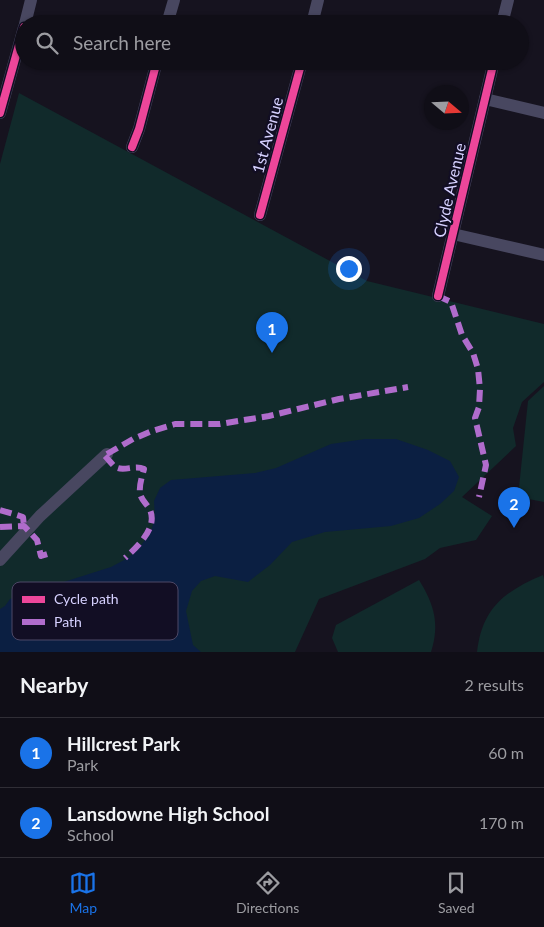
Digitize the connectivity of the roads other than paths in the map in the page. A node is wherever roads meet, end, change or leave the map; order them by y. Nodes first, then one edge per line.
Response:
1 (31, 0) edge
2 (174, 0) edge
3 (318, 0) edge
4 (508, 0) edge
5 (27, 15) edge
6 (170, 15) edge
7 (314, 15) edge
8 (504, 15) edge
9 (15, 58) edge
10 (155, 70) edge
11 (300, 70) edge
12 (492, 70) edge
13 (485, 99) junction
14 (0, 113) edge
15 (544, 113) edge
16 (132, 147) dead end
17 (260, 215) dead end
18 (453, 234) junction
19 (544, 255) edge
20 (438, 296) dead end
21 (107, 454) dead end
22 (0, 560) edge

1 - 5 street
2 - 6 street
3 - 7 street
4 - 8 street
9 - 14 street
10 - 16 street
11 - 17 street, 1st Avenue
12 - 13 street, Clyde Avenue
13 - 15 street
13 - 18 street, Clyde Avenue
18 - 19 street
18 - 20 street, Clyde Avenue
21 - 22 street

